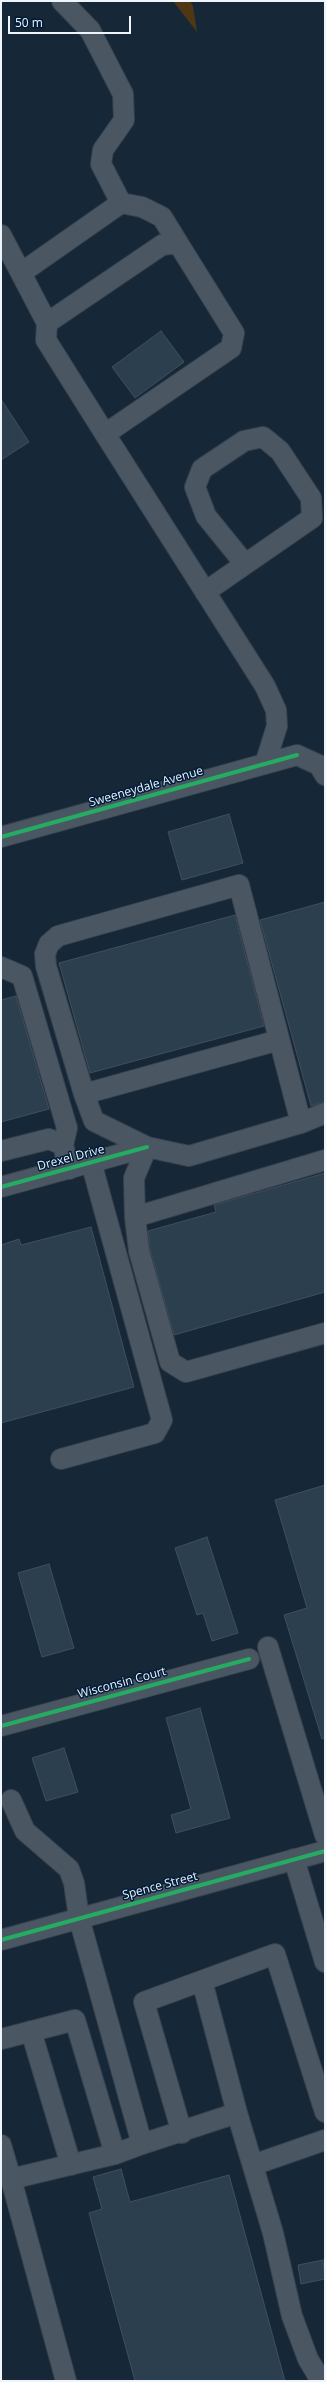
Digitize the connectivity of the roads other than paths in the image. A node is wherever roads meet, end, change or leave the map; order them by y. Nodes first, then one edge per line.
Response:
1 (62, 1) edge
2 (121, 203) junction
3 (1, 234) edge
4 (178, 243) junction
5 (21, 273) junction
6 (46, 323) junction
7 (105, 434) junction
8 (245, 564) junction
9 (205, 592) junction
10 (265, 764) junction
11 (325, 775) edge
12 (1, 837) edge
13 (1, 967) edge
14 (279, 1040) junction
15 (84, 1094) junction
16 (325, 1114) edge
17 (301, 1123) junction
18 (65, 1136) junction
19 (147, 1147) junction
20 (1, 1151) edge
21 (325, 1160) edge
22 (91, 1162) junction
23 (69, 1169) junction
24 (1, 1187) edge
25 (135, 1217) junction
26 (325, 1333) edge
27 (60, 1459) dead end
28 (268, 1648) dead end
29 (248, 1659) dead end
30 (1, 1726) edge
31 (11, 1800) dead end
32 (325, 1835) edge
33 (325, 1851) edge
34 (294, 1859) junction
35 (79, 1918) junction
36 (1, 1940) edge
37 (325, 1962) edge
38 (202, 1980) junction
39 (31, 2032) junction
40 (1, 2039) edge
41 (325, 2112) edge
42 (237, 2113) junction
43 (182, 2133) junction
44 (325, 2140) edge
45 (142, 2144) junction
46 (1, 2145) edge
47 (115, 2154) junction
48 (71, 2165) junction
49 (253, 2165) junction
50 (11, 2180) junction
51 (66, 2381) edge
52 (321, 2381) edge

1 - 2 street
2 - 4 street
2 - 5 street
3 - 5 street
4 - 6 street
4 - 7 street
5 - 6 street
6 - 7 street
7 - 9 street
8 - 8 street
8 - 9 street
9 - 10 street
10 - 11 street, Sweeneydale Avenue
10 - 12 street, Sweeneydale Avenue
13 - 18 street
14 - 15 street
14 - 15 street
14 - 17 street
15 - 19 street
16 - 17 street
17 - 19 street
18 - 20 street
18 - 23 street
19 - 22 street, Drexel Drive
19 - 25 street
21 - 25 street
22 - 23 street, Drexel Drive
22 - 27 street
23 - 24 street, Drexel Drive
25 - 26 street
28 - 32 street
29 - 30 street, Wisconsin Court
31 - 35 street
33 - 34 street, Spence Street
34 - 35 street, Spence Street
34 - 37 street
35 - 36 street, Spence Street
35 - 45 street
38 - 41 street
38 - 42 street
38 - 43 street
39 - 40 street
39 - 47 street
39 - 48 street
42 - 43 street
42 - 49 street
43 - 45 street
44 - 49 street
45 - 47 street
46 - 50 street
47 - 48 street
48 - 50 street
49 - 52 street
50 - 51 street

